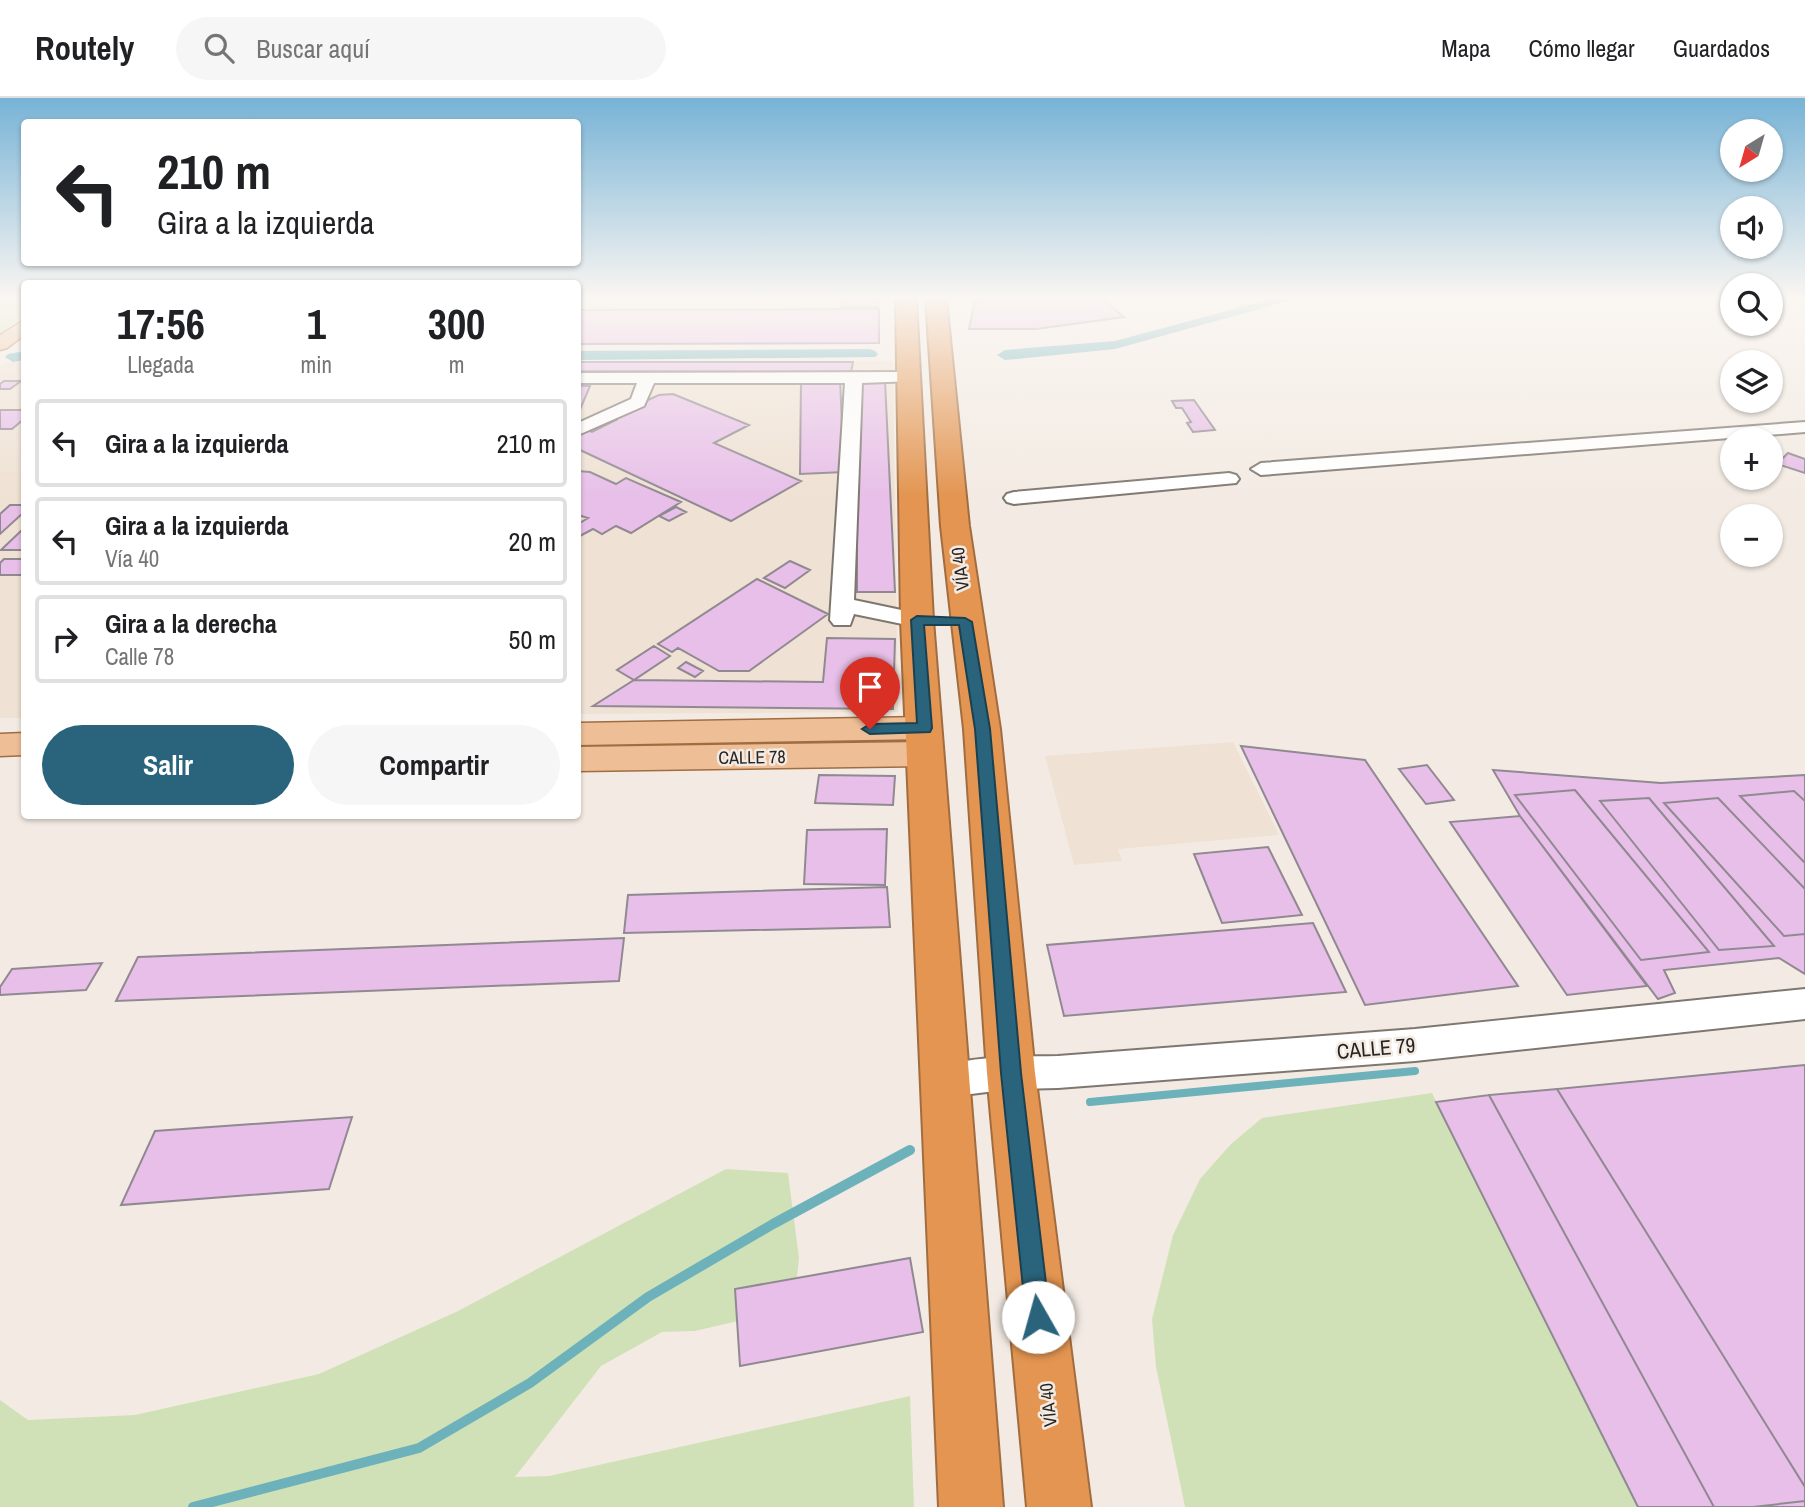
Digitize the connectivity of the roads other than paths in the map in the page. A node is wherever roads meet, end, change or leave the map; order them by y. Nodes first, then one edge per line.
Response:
1 (903, 365) edge
2 (941, 365) edge
3 (854, 377) junction
4 (581, 378) edge
5 (642, 378) junction
6 (902, 383) junction
7 (943, 396) junction
8 (1805, 427) edge
9 (581, 429) edge
10 (1012, 493) dead end
11 (907, 619) junction
12 (965, 622) junction
13 (581, 734) edge
14 (926, 741) junction
15 (21, 744) edge
16 (0, 745) edge
17 (581, 759) edge
18 (21, 766) edge
19 (0, 767) edge
20 (1805, 1003) edge
21 (1011, 1073) junction
22 (947, 1081) junction
23 (971, 1507) edge
24 (1059, 1507) edge

1 - 6 highway
2 - 7 highway, VÍA 40
3 - 5 street
3 - 6 street
3 - 11 street
4 - 5 street
5 - 9 street
6 - 7 highway
6 - 11 highway
7 - 12 highway, VÍA 40
8 - 10 street
11 - 12 highway
11 - 14 highway
12 - 21 highway, VÍA 40
13 - 14 main road, CALLE 78
14 - 17 main road, CALLE 78
14 - 22 highway
15 - 16 main road
18 - 19 main road
20 - 21 street, CALLE 79
21 - 22 street, CALLE 79
21 - 24 highway, VÍA 40
22 - 23 highway

